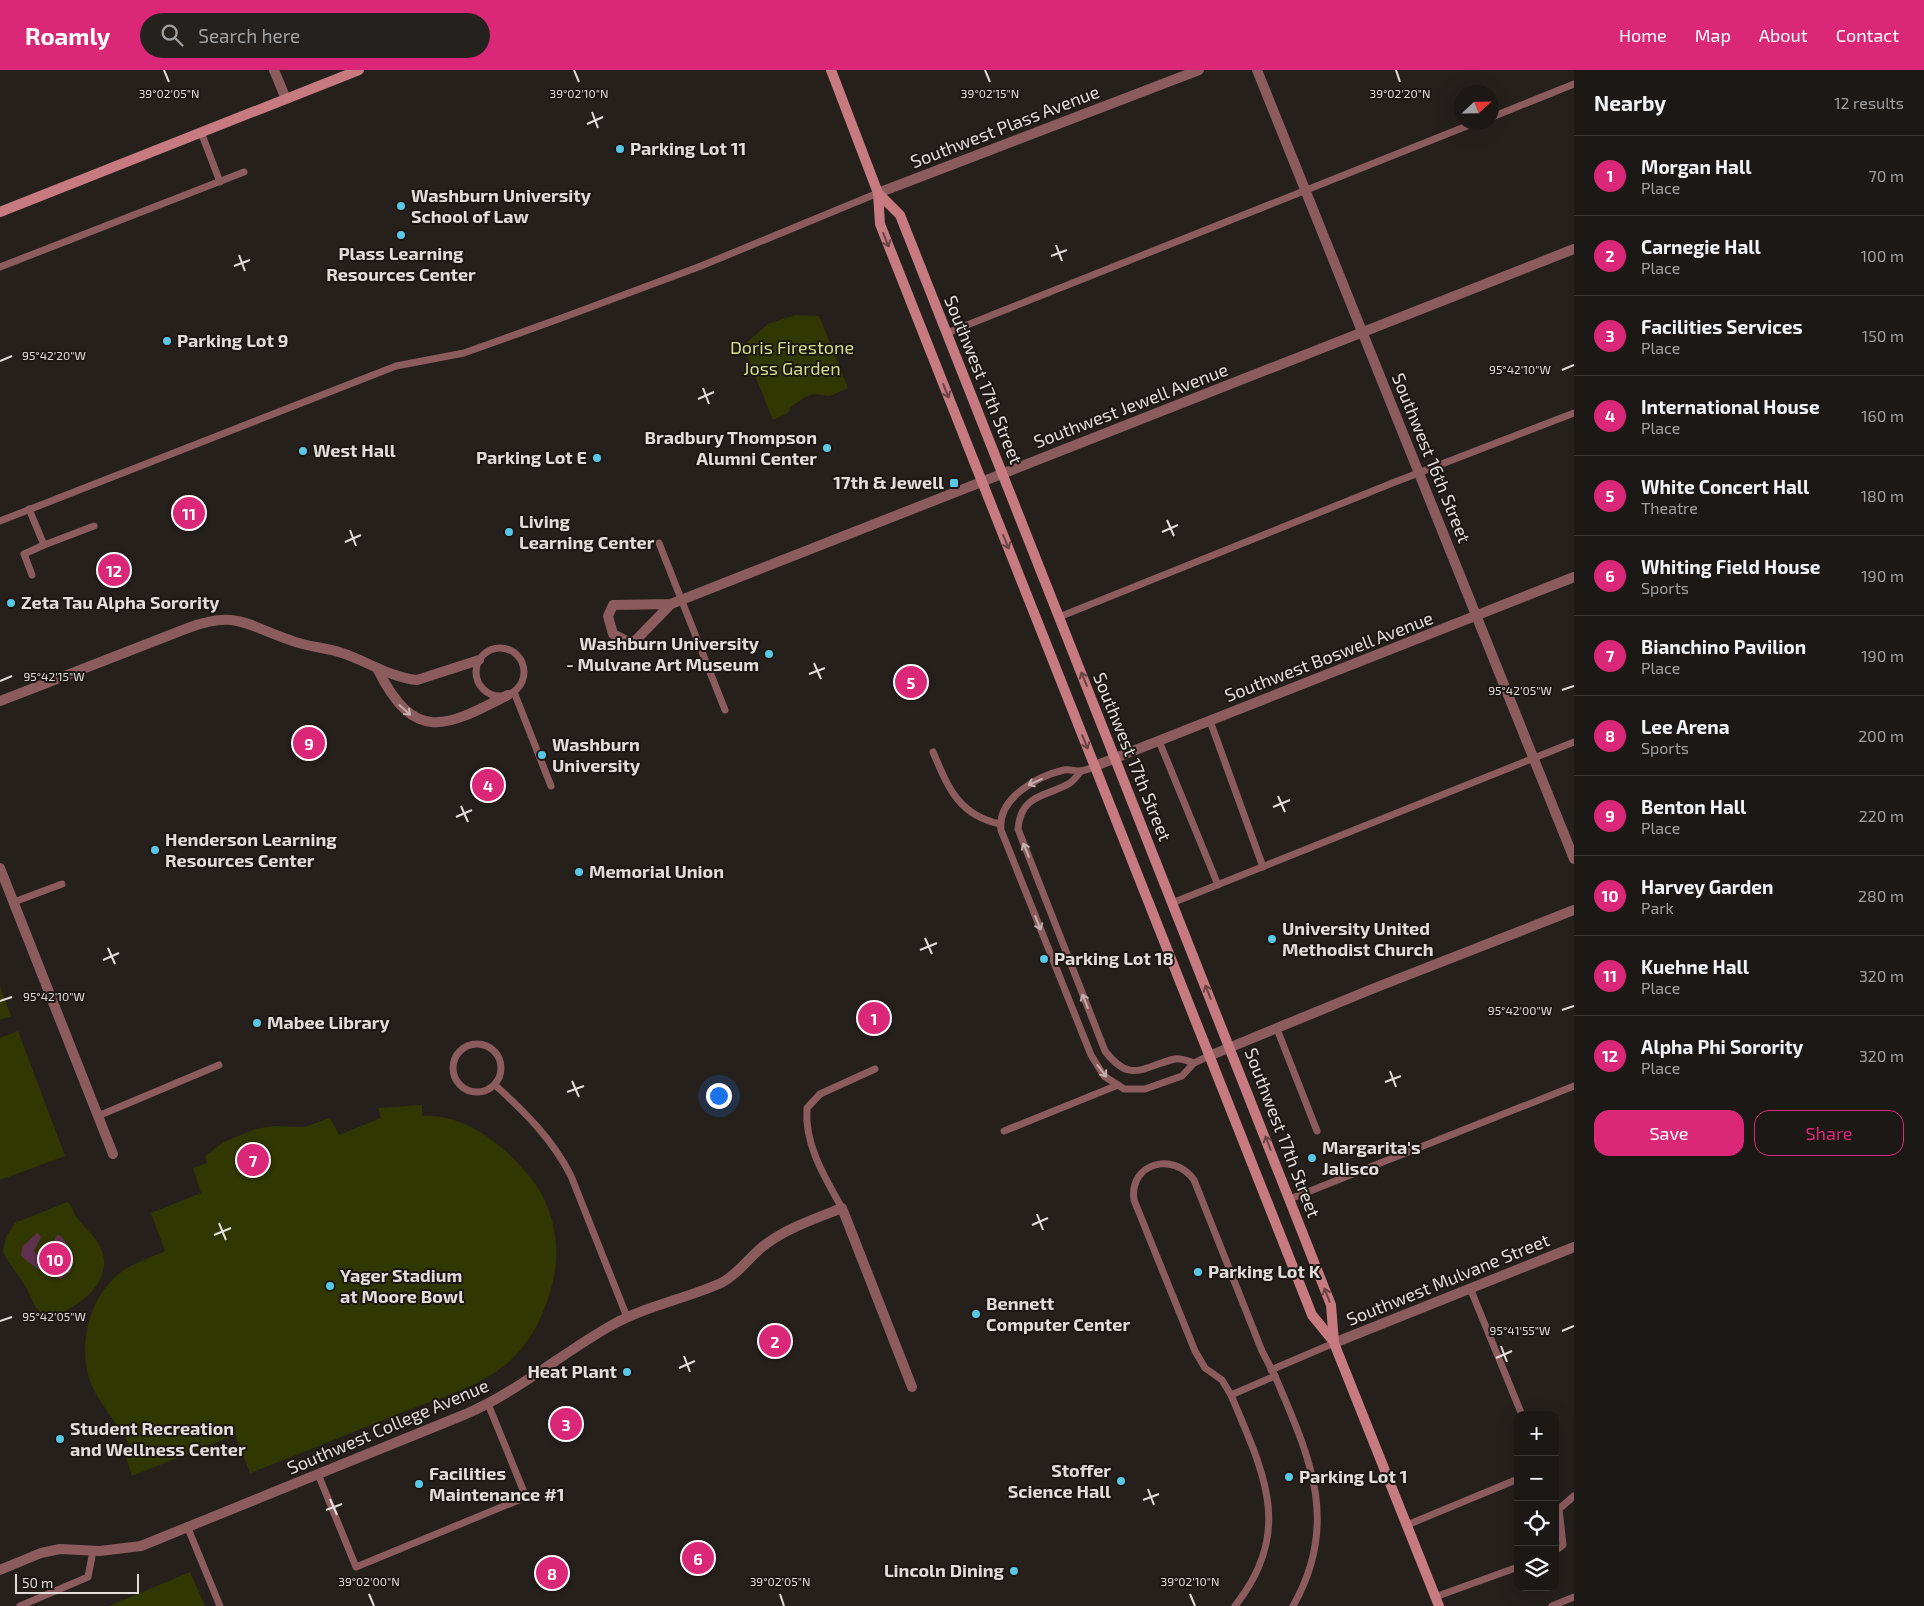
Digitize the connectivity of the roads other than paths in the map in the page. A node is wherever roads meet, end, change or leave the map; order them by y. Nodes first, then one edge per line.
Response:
1 (274, 70) edge
2 (359, 70) edge
3 (831, 70) edge
4 (1199, 70) edge
5 (1257, 70) edge
6 (1574, 84) edge
7 (286, 99) junction
8 (1499, 114) edge
9 (1457, 130) edge
10 (201, 132) junction
11 (244, 172) dead end
12 (220, 182) junction
13 (1306, 190) junction
14 (878, 192) junction
15 (0, 212) edge
16 (1574, 249) edge
17 (0, 267) edge
18 (947, 333) junction
19 (1364, 333) junction
20 (1574, 413) edge
21 (1419, 473) junction
22 (1002, 474) junction
23 (982, 482) junction
24 (29, 510) junction
25 (0, 521) edge
26 (94, 526) dead end
27 (659, 543) dead end
28 (44, 545) junction
29 (32, 575) dead end
30 (1574, 577) edge
31 (676, 602) junction
32 (1477, 616) junction
33 (1059, 617) junction
34 (479, 660) junction
35 (378, 670) junction
36 (511, 694) junction
37 (0, 701) edge
38 (725, 710) dead end
39 (1210, 721) junction
40 (1159, 740) junction
41 (1574, 742) edge
42 (934, 752) dead end
43 (1115, 758) junction
44 (1533, 758) junction
45 (1095, 766) junction
46 (1081, 771) junction
47 (551, 786) dead end
48 (1000, 824) junction
49 (1574, 859) edge
50 (1263, 867) junction
51 (0, 868) edge
52 (62, 884) dead end
53 (1218, 884) junction
54 (14, 902) junction
55 (1172, 903) junction
56 (1574, 910) edge
57 (1277, 1029) junction
58 (1231, 1048) junction
59 (1209, 1056) junction
60 (1194, 1062) junction
61 (220, 1065) dead end
62 (875, 1070) dead end
63 (495, 1085) junction
64 (1118, 1085) junction
65 (1574, 1086) edge
66 (98, 1116) junction
67 (1004, 1131) dead end
68 (1316, 1131) dead end
69 (113, 1154) dead end
70 (1290, 1199) junction
71 (842, 1208) junction
72 (1574, 1247) edge
73 (1470, 1288) junction
74 (627, 1317) junction
75 (1334, 1343) junction
76 (1273, 1373) junction
77 (912, 1387) dead end
78 (1230, 1394) junction
79 (488, 1404) junction
80 (1520, 1411) edge
81 (318, 1474) junction
82 (1514, 1481) edge
83 (1574, 1496) edge
84 (187, 1526) junction
85 (1407, 1526) junction
86 (1559, 1548) edge
87 (93, 1551) junction
88 (1514, 1569) edge
89 (0, 1570) edge
90 (1574, 1597) edge
91 (1437, 1602) edge
92 (20, 1606) edge
93 (220, 1606) edge
94 (1235, 1606) edge
95 (1293, 1606) edge
96 (1552, 1606) edge

1 - 7 street
2 - 7 main road
3 - 14 main road, Southwest 17th Street
4 - 14 street, Southwest Plass Avenue
5 - 13 street, Southwest 16th Street
6 - 8 lane
7 - 10 main road
9 - 13 lane
10 - 12 lane
10 - 15 main road
11 - 12 lane
12 - 17 lane
13 - 18 lane
13 - 19 street, Southwest 16th Street
14 - 18 main road, Southwest 17th Street
14 -> 23 main road, Southwest 17th Street
14 - 24 lane
16 - 19 street, Southwest Jewell Avenue
18 - 22 main road, Southwest 17th Street
19 - 21 street, Southwest 16th Street
19 - 22 street, Southwest Jewell Avenue
20 - 21 lane
21 - 32 street, Southwest 16th Street
21 - 33 lane
22 - 23 street, Southwest Jewell Avenue
22 - 33 main road, Southwest 17th Street
23 - 31 street, Southwest Jewell Avenue
23 -> 45 main road, Southwest 17th Street
24 - 25 lane
24 - 28 lane
26 - 28 lane
27 - 31 lane
28 - 29 lane
30 - 32 street, Southwest Boswell Avenue
31 - 31 street, Southwest Jewell Avenue
31 - 38 lane
32 - 39 street, Southwest Boswell Avenue
32 - 44 street, Southwest 16th Street
43 -> 33 main road, Southwest 17th Street
34 - 35 street
34 - 36 lane
34 - 36 lane
35 -> 36 street
35 - 37 street
36 - 47 lane
39 - 40 street, Southwest Boswell Avenue
39 - 50 lane
40 - 43 street, Southwest Boswell Avenue
40 - 53 lane
41 - 44 lane
42 - 48 lane
43 - 45 street, Southwest Boswell Avenue
43 - 55 main road, Southwest 17th Street
44 - 49 street, Southwest 16th Street
44 - 50 lane
45 - 46 lane
45 - 59 main road, Southwest 17th Street
46 -> 48 lane
60 -> 46 lane
48 -> 64 lane
50 - 53 lane
51 - 54 street
52 - 54 lane
53 - 55 lane
54 - 66 street
58 -> 55 main road, Southwest 17th Street
56 - 57 street
57 - 58 street
57 - 68 lane
58 - 59 street
70 -> 58 main road, Southwest 17th Street
59 - 60 lane
59 - 75 main road, Southwest 17th Street
60 - 64 lane
61 - 66 lane
62 - 71 lane
63 - 63 lane
63 - 74 lane
64 - 67 lane
65 - 70 lane
66 - 69 street
75 -> 70 main road, Southwest 17th Street
71 - 74 street, Southwest College Avenue
71 - 77 street
72 - 73 street, Southwest Mulvane Street
73 - 75 street, Southwest Mulvane Street
73 - 80 lane
74 - 79 street, Southwest College Avenue
75 - 76 lane
75 - 85 main road, Southwest 17th Street
76 - 78 lane
76 - 78 lane
76 - 95 lane
78 - 94 lane
79 - 81 street, Southwest College Avenue
79 - 81 lane
81 - 84 street, Southwest College Avenue
82 - 85 lane
83 - 86 lane
84 - 87 street, Southwest College Avenue
84 - 93 lane
85 - 91 main road, Southwest 17th Street
87 - 89 street, Southwest College Avenue
87 - 92 lane
88 - 91 lane
90 - 96 lane

